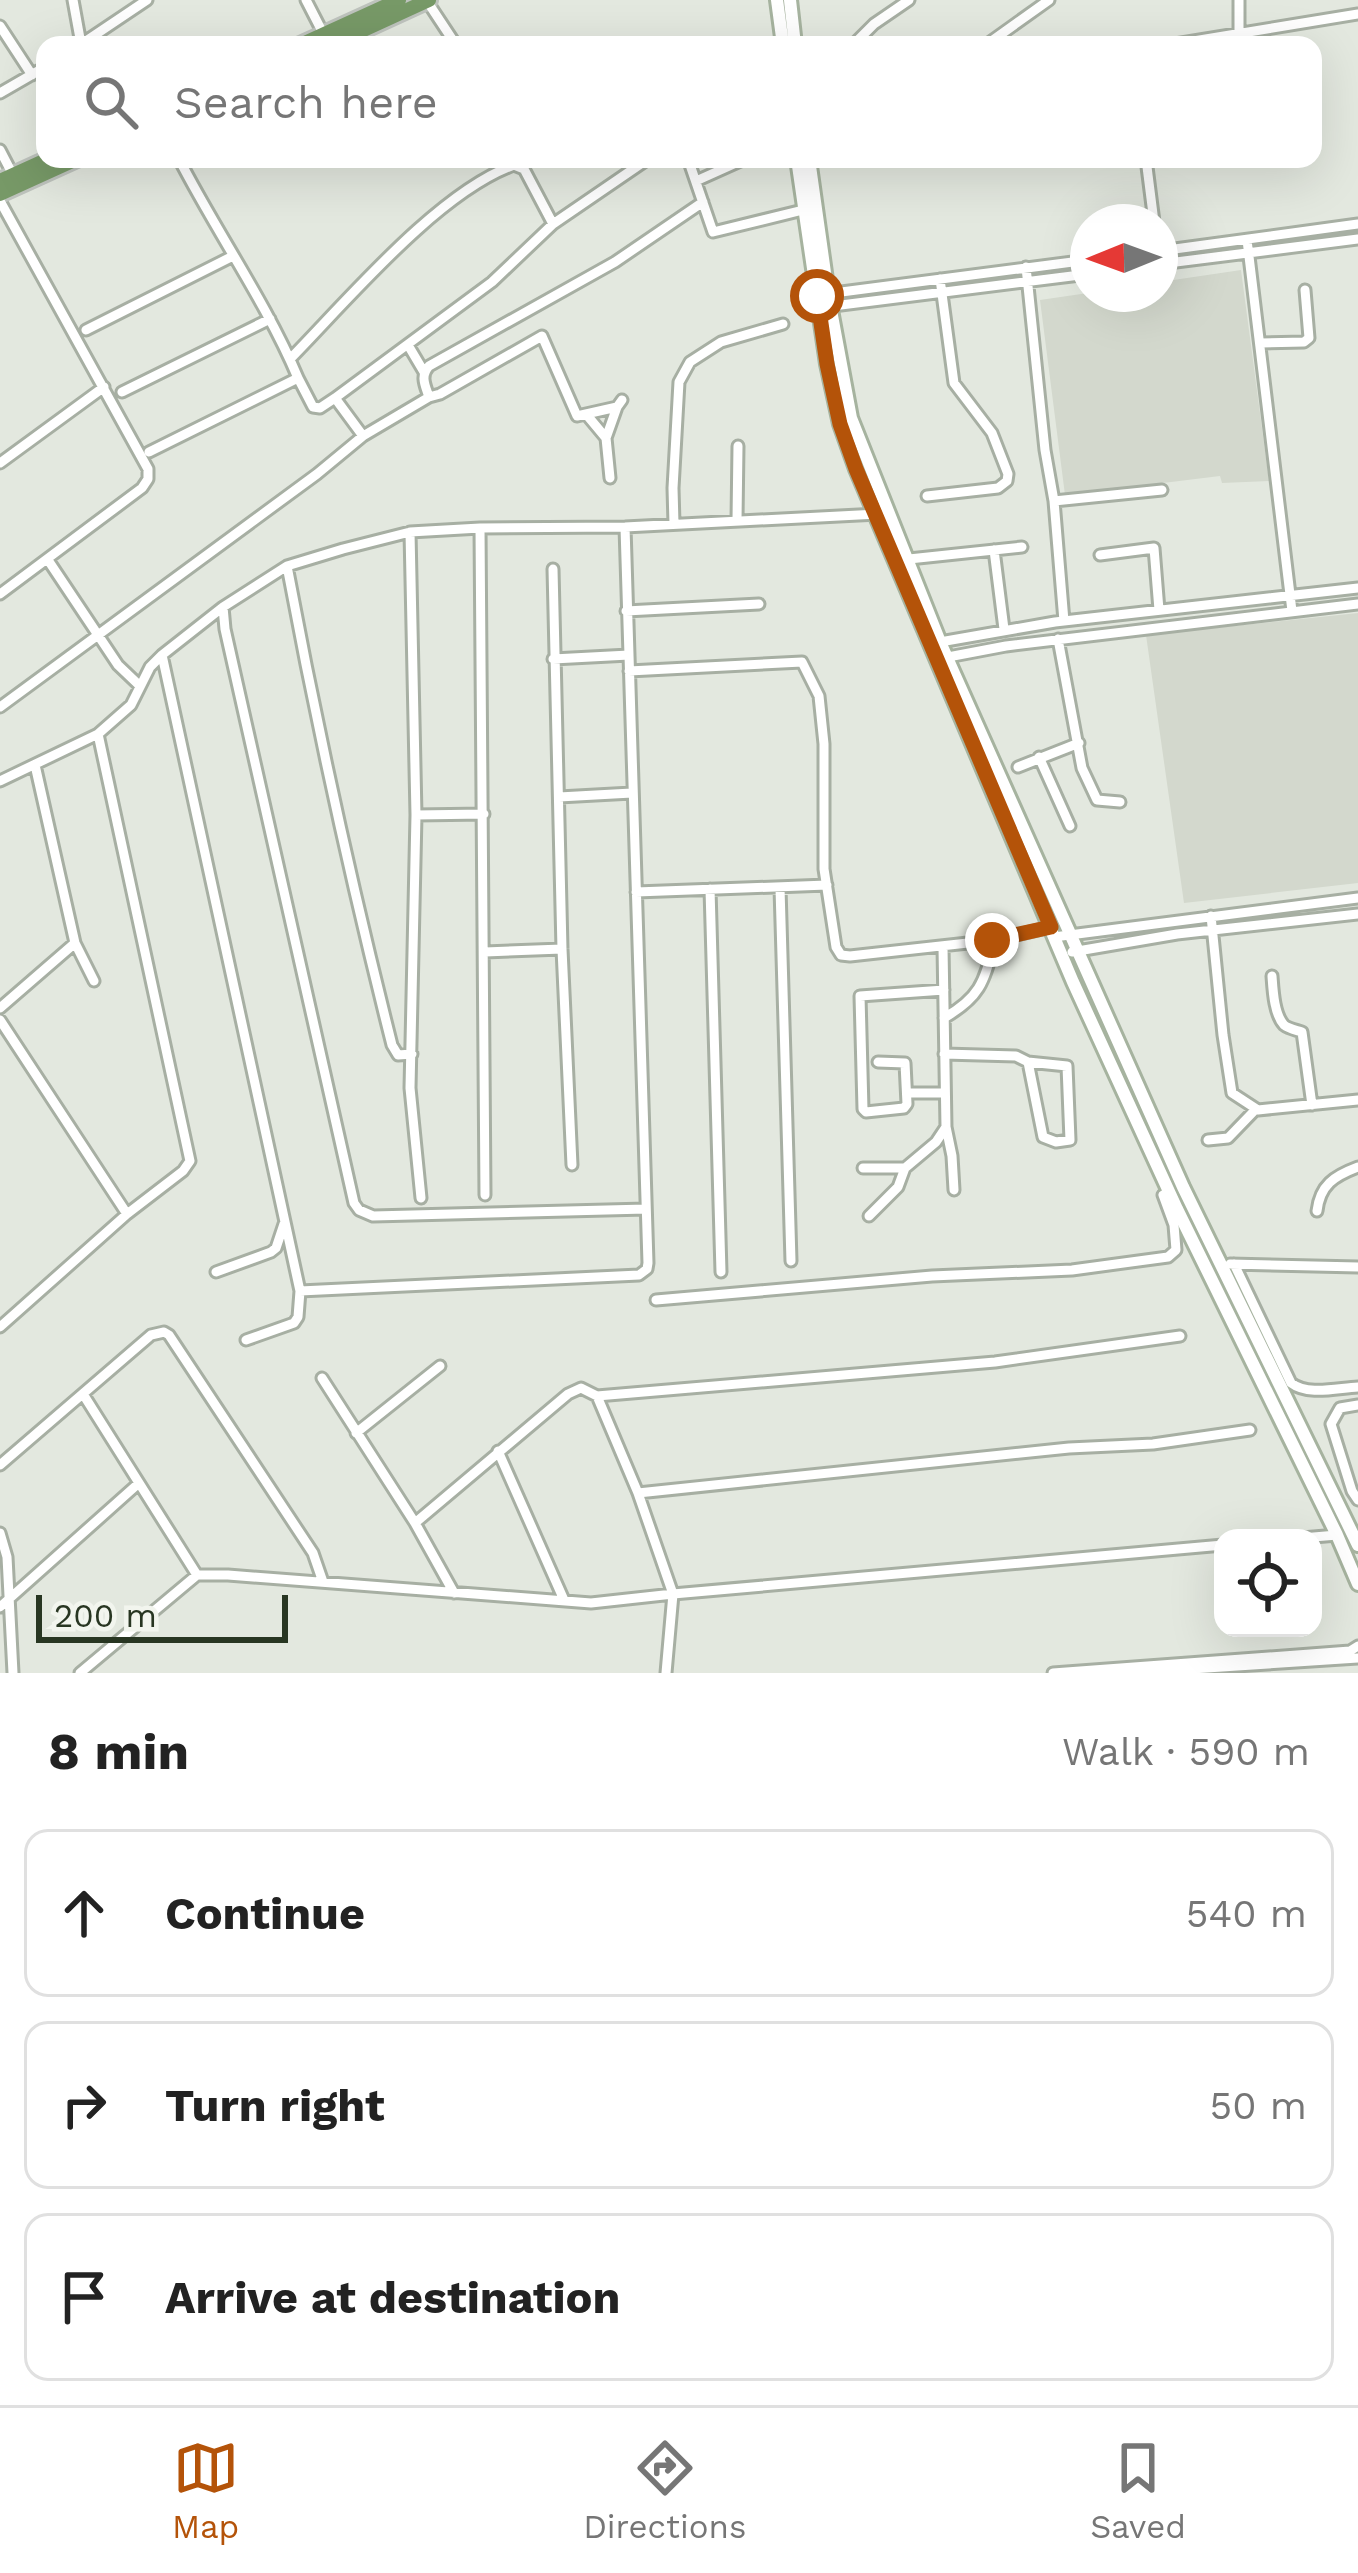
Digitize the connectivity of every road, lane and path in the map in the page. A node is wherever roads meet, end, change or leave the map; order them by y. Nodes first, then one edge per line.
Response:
1 (73, 0) edge
2 (147, 0) edge
3 (306, 0) edge
4 (399, 0) edge
5 (428, 0) edge
6 (777, 0) edge
7 (790, 0) edge
8 (909, 0) edge
9 (1048, 0) edge
10 (1239, 0) edge
11 (1342, 0) edge
12 (1358, 14) edge
13 (1342, 16) junction
14 (0, 26) edge
15 (1239, 34) junction
16 (79, 36) edge
17 (93, 36) edge
18 (326, 36) edge
19 (335, 36) edge
20 (338, 36) edge
21 (450, 36) edge
22 (782, 36) edge
23 (794, 36) edge
24 (862, 36) edge
25 (998, 36) edge
26 (1226, 36) edge
27 (36, 73) edge
28 (32, 75) junction
29 (0, 93) edge
30 (0, 150) edge
31 (36, 164) edge
32 (59, 168) edge
33 (184, 168) edge
34 (505, 168) edge
35 (522, 168) edge
36 (635, 168) edge
37 (691, 168) edge
38 (725, 168) edge
39 (798, 168) edge
40 (810, 168) edge
41 (1147, 168) edge
42 (6, 178) edge
43 (696, 181) junction
44 (0, 197) edge
45 (703, 202) junction
46 (1152, 204) edge
47 (803, 210) junction
48 (553, 224) junction
49 (1358, 224) edge
50 (1358, 239) edge
51 (1247, 240) junction
52 (1178, 249) edge
53 (1249, 253) junction
54 (233, 256) junction
55 (1070, 262) edge
56 (1178, 262) edge
57 (1025, 267) junction
58 (1070, 276) edge
59 (940, 279) junction
60 (1028, 281) junction
61 (1305, 290) dead end
62 (942, 292) junction
63 (824, 301) junction
64 (270, 320) junction
65 (783, 324) dead end
66 (86, 330) dead end
67 (1261, 343) junction
68 (409, 345) junction
69 (290, 359) junction
70 (424, 372) junction
71 (298, 379) junction
72 (104, 387) junction
73 (122, 392) dead end
74 (429, 397) junction
75 (335, 398) junction
76 (586, 414) junction
77 (363, 436) junction
78 (606, 438) junction
79 (738, 446) dead end
80 (149, 452) dead end
81 (0, 463) edge
82 (610, 478) dead end
83 (1162, 490) dead end
84 (927, 496) dead end
85 (1054, 502) junction
86 (883, 513) junction
87 (737, 520) junction
88 (674, 524) junction
89 (625, 527) junction
90 (480, 528) junction
91 (410, 532) junction
92 (1022, 547) dead end
93 (994, 550) junction
94 (1100, 555) dead end
95 (909, 559) junction
96 (47, 560) junction
97 (286, 566) junction
98 (553, 569) dead end
99 (1358, 589) edge
100 (0, 595) edge
101 (1291, 596) junction
102 (759, 604) dead end
103 (1358, 604) edge
104 (223, 607) junction
105 (1160, 610) junction
106 (626, 611) junction
107 (1292, 611) junction
108 (1059, 622) junction
109 (1004, 629) junction
110 (98, 637) junction
111 (1058, 640) junction
112 (940, 642) junction
113 (162, 655) junction
114 (629, 655) junction
115 (948, 657) junction
116 (554, 659) junction
117 (629, 670) junction
118 (140, 686) junction
119 (0, 707) edge
120 (98, 734) junction
121 (1079, 743) junction
122 (1039, 758) junction
123 (35, 765) junction
124 (1018, 767) dead end
125 (0, 781) edge
126 (632, 794) junction
127 (559, 797) junction
128 (1120, 802) dead end
129 (484, 814) junction
130 (416, 815) junction
131 (1070, 826) dead end
132 (827, 885) junction
133 (780, 888) junction
134 (710, 889) junction
135 (636, 892) junction
136 (1358, 898) edge
137 (1358, 914) edge
138 (1211, 916) junction
139 (1212, 930) junction
140 (1052, 932) junction
141 (1072, 934) junction
142 (994, 940) junction
143 (75, 943) junction
144 (943, 947) junction
145 (562, 950) junction
146 (1080, 951) junction
147 (485, 952) junction
148 (1061, 954) junction
149 (1272, 976) dead end
150 (94, 981) dead end
151 (944, 990) junction
152 (0, 1008) edge
153 (944, 1018) junction
154 (0, 1020) edge
155 (412, 1054) junction
156 (944, 1054) junction
157 (878, 1062) dead end
158 (1028, 1062) junction
159 (907, 1093) junction
160 (945, 1093) junction
161 (1358, 1100) edge
162 (1312, 1105) junction
163 (1255, 1110) junction
164 (946, 1127) junction
165 (1208, 1140) dead end
166 (572, 1166) dead end
167 (1358, 1167) edge
168 (863, 1168) dead end
169 (905, 1168) junction
170 (954, 1190) dead end
171 (1169, 1192) junction
172 (485, 1195) dead end
173 (421, 1198) dead end
174 (646, 1209) junction
175 (1317, 1211) dead end
176 (128, 1214) junction
177 (869, 1216) dead end
178 (286, 1220) junction
179 (791, 1262) dead end
180 (1218, 1262) junction
181 (1234, 1264) junction
182 (1358, 1267) edge
183 (216, 1272) dead end
184 (721, 1272) dead end
185 (300, 1291) junction
186 (656, 1300) dead end
187 (0, 1327) edge
188 (1180, 1336) dead end
189 (246, 1340) dead end
190 (440, 1366) dead end
191 (322, 1378) dead end
192 (1358, 1387) edge
193 (82, 1394) junction
194 (597, 1396) junction
195 (1358, 1405) edge
196 (1250, 1430) dead end
197 (356, 1433) junction
198 (498, 1451) junction
199 (0, 1466) edge
200 (139, 1483) junction
201 (638, 1493) junction
202 (1358, 1500) edge
203 (415, 1523) junction
204 (0, 1532) edge
205 (1337, 1535) junction
206 (1322, 1536) edge
207 (1358, 1545) edge
208 (1214, 1546) edge
209 (197, 1575) junction
210 (323, 1582) junction
211 (1358, 1583) edge
212 (454, 1593) junction
213 (673, 1594) junction
214 (564, 1600) junction
215 (4, 1604) edge
216 (1358, 1646) edge
217 (1358, 1658) edge
218 (1279, 1659) junction
219 (14, 1673) edge
220 (80, 1673) edge
221 (666, 1673) edge
222 (1053, 1673) edge
223 (1130, 1673) edge

1 - 16 street
2 - 17 street
3 - 18 street
4 - 19 main road
5 - 20 main road
5 - 21 street
6 - 22 main road
7 - 23 main road
8 - 24 street
9 - 25 street
10 - 15 street
11 - 13 street
12 - 13 street
13 - 15 street
14 - 28 street
15 - 26 street
27 - 28 street
28 - 29 street
30 - 42 street
31 - 42 main road
32 - 44 main road
33 - 54 street
34 - 69 street
35 - 48 street
36 - 48 street
37 - 43 street
38 - 43 street
39 - 47 main road
40 - 63 main road
41 - 46 street
43 - 45 street
44 - 72 street
45 - 47 street
45 - 70 street
47 - 63 main road
48 - 68 street
49 - 51 street
50 - 53 street
51 - 52 street
51 - 53 street
53 - 56 street
53 - 67 street
54 - 64 street
54 - 66 street
55 - 57 street
57 - 59 street
57 - 60 street
58 - 60 street
59 - 62 street
59 - 63 street
60 - 62 street
60 - 85 street
61 - 67 street
62 - 63 street
62 - 84 street
63 - 86 main road
64 - 69 street
64 - 73 street
65 - 88 street
67 - 101 street
68 - 70 street
68 - 75 street
69 - 71 street
70 - 74 street
71 - 75 street
71 - 80 street
72 - 81 street
72 - 96 street
74 - 76 street
74 - 77 street
75 - 77 street
76 - 78 street
76 - 78 street
77 - 110 street
78 - 82 street
79 - 87 street
83 - 85 street
85 - 108 street
86 - 87 street
86 - 95 main road
86 - 140 main road
87 - 88 street
88 - 89 street
89 - 90 street
89 - 106 street
90 - 91 street
90 - 129 street
91 - 97 street
91 - 130 street
92 - 93 street
93 - 95 street
93 - 109 street
94 - 105 street
95 - 112 main road
96 - 100 street
96 - 110 street
97 - 104 street
97 - 155 street
98 - 116 street
99 - 101 street
101 - 105 street
101 - 107 street
102 - 106 street
103 - 107 street
104 - 113 street
104 - 174 street
105 - 108 street
106 - 114 street
107 - 111 street
108 - 109 street
108 - 111 street
109 - 112 street
110 - 118 street
110 - 119 street
111 - 115 street
111 - 121 street
112 - 115 main road
113 - 118 street
113 - 178 street
114 - 116 street
114 - 117 street
115 - 141 main road
116 - 127 street
117 - 126 street
117 - 132 street
118 - 120 street
120 - 123 street
120 - 176 street
121 - 122 street
121 - 128 street
122 - 124 street
122 - 131 street
123 - 125 street
123 - 143 street
126 - 127 street
126 - 135 street
127 - 145 street
129 - 130 street
129 - 147 street
130 - 155 street
132 - 133 street
132 - 144 street
133 - 134 street
133 - 179 street
134 - 135 street
134 - 184 street
135 - 174 street
136 - 138 street
137 - 139 street
138 - 139 street
138 - 141 street
139 - 146 street
139 - 163 street
140 - 141 street
140 - 142 street
140 - 148 main road
141 - 146 main road
142 - 144 street
142 - 153 street
143 - 150 street
143 - 152 street
144 - 151 street
145 - 147 street
145 - 166 street
146 - 148 street
146 - 180 main road
147 - 172 street
148 - 171 main road
149 - 162 street
151 - 153 street
151 - 159 street
153 - 156 street
154 - 176 street
155 - 173 street
156 - 158 street
156 - 160 street
157 - 159 street
158 - 158 street
159 - 160 street
160 - 164 street
161 - 162 street
162 - 163 street
163 - 165 street
164 - 169 street
164 - 170 street
167 - 175 street
168 - 169 street
169 - 177 street
171 - 186 street
171 - 205 main road
174 - 185 street
176 - 187 street
178 - 183 street
178 - 185 street
180 - 181 street
180 - 207 main road
181 - 182 street
181 - 192 street
185 - 189 street
188 - 194 street
190 - 197 street
191 - 197 street
193 - 199 street
193 - 200 street
193 - 210 street
194 - 198 street
194 - 201 street
195 - 202 street
196 - 201 street
197 - 203 street
198 - 203 street
198 - 214 street
200 - 209 street
200 - 215 street
201 - 213 street
203 - 212 street
204 - 215 street
205 - 206 street
205 - 211 main road
208 - 213 street
209 - 210 street
209 - 220 street
210 - 212 street
212 - 214 street
213 - 214 street
213 - 221 street
215 - 219 street
216 - 218 street
217 - 218 street
218 - 222 street
218 - 223 street

